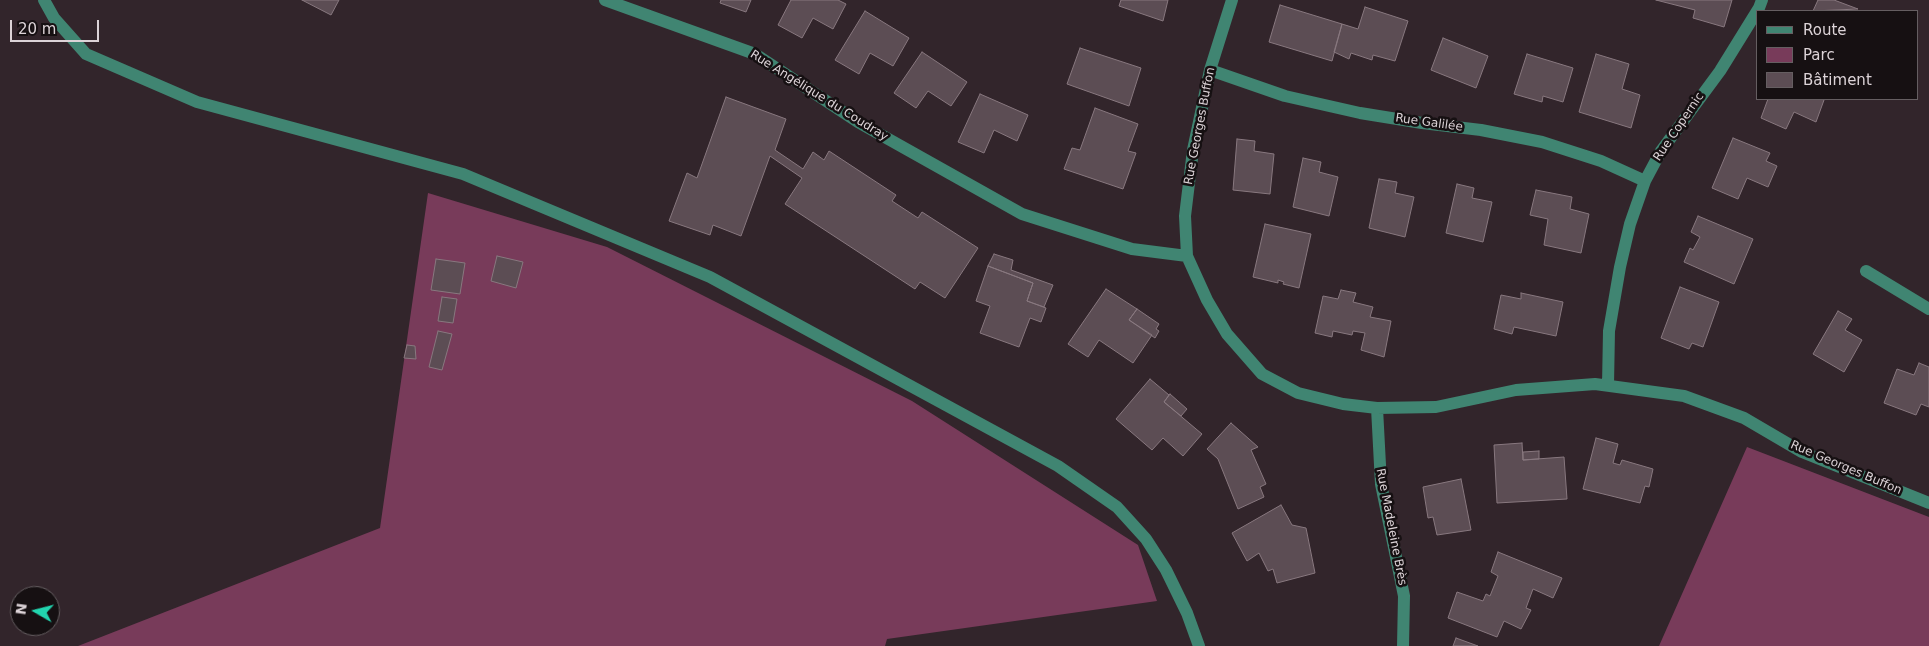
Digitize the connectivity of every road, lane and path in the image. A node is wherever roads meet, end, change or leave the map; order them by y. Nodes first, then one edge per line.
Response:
1 (44, 0) edge
2 (605, 0) edge
3 (1232, 0) edge
4 (1756, 13) edge
5 (1210, 70) junction
6 (1645, 181) junction
7 (1187, 256) junction
8 (1866, 271) dead end
9 (1929, 309) edge
10 (1608, 385) junction
11 (1377, 408) junction
12 (1929, 503) edge
13 (1198, 646) edge
14 (1403, 646) edge

1 - 13 street
2 - 7 street, Rue Angélique du Coudray
3 - 5 street, Rue Georges Buffon
4 - 6 street, Rue Copernic
5 - 6 street, Rue Galilée
5 - 7 street, Rue Georges Buffon
6 - 10 street, Rue Copernic
7 - 11 street, Rue Georges Buffon
8 - 9 street
10 - 11 street, Rue Georges Buffon
10 - 12 street, Rue Georges Buffon
11 - 14 street, Rue Madeleine Brès

